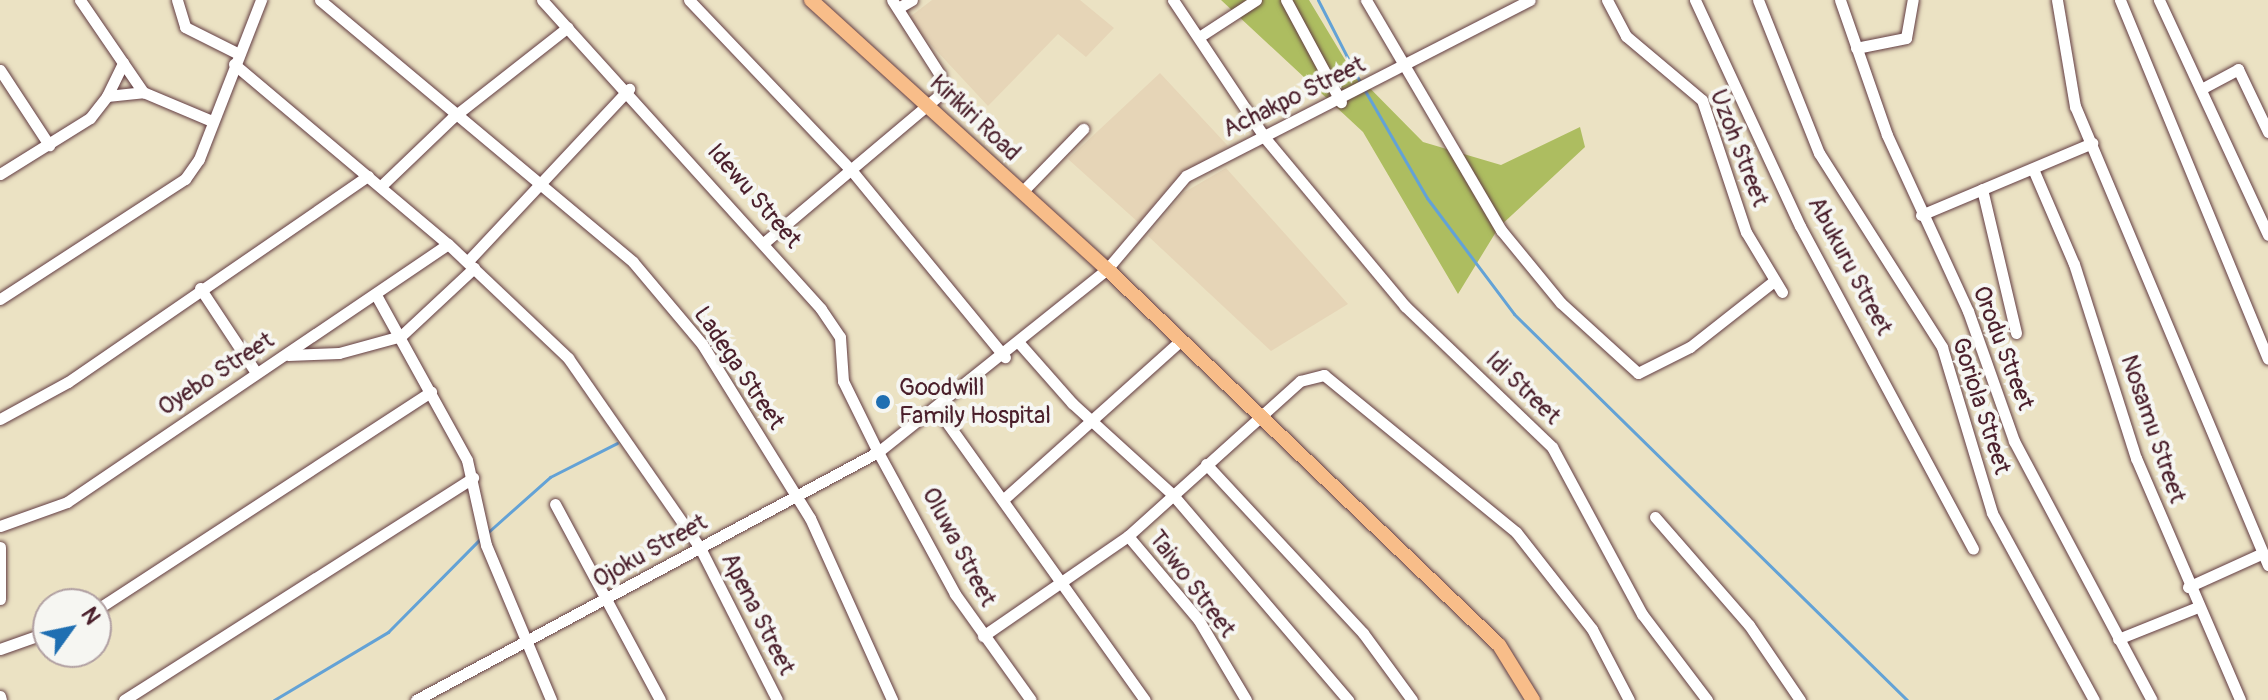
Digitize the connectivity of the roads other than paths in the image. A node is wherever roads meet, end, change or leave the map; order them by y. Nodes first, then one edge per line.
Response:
1 (80, 0) edge
2 (177, 0) edge
3 (261, 0) edge
4 (320, 0) edge
5 (542, 0) edge
6 (689, 0) edge
7 (811, 0) edge
8 (912, 0) edge
9 (1173, 0) edge
10 (1256, 0) edge
11 (1286, 0) edge
12 (1366, 0) edge
13 (1530, 0) edge
14 (1607, 0) edge
15 (1695, 0) edge
16 (1758, 0) edge
17 (1840, 0) edge
18 (1913, 0) edge
19 (2057, 0) edge
20 (2064, 0) edge
21 (2120, 0) edge
22 (2159, 0) edge
23 (895, 4) edge
24 (568, 27) junction
25 (1199, 37) junction
26 (1856, 48) junction
27 (236, 58) junction
28 (123, 63) junction
29 (0, 70) edge
30 (1397, 72) junction
31 (2203, 88) junction
32 (629, 89) junction
33 (143, 92) junction
34 (107, 96) junction
35 (1345, 99) junction
36 (933, 107) junction
37 (452, 118) junction
38 (212, 121) junction
39 (1083, 129) dead end
40 (2268, 132) edge
41 (1265, 138) junction
42 (2092, 143) junction
43 (49, 145) junction
44 (2033, 169) junction
45 (852, 171) junction
46 (0, 174) edge
47 (368, 176) junction
48 (381, 186) junction
49 (542, 186) junction
50 (1982, 189) junction
51 (1022, 192) junction
52 (1921, 215) junction
53 (2268, 235) edge
54 (766, 241) junction
55 (448, 244) junction
56 (471, 265) junction
57 (1107, 269) junction
58 (1774, 281) junction
59 (200, 288) junction
60 (1782, 292) dead end
61 (376, 295) junction
62 (0, 299) edge
63 (2016, 333) dead end
64 (401, 336) junction
65 (1181, 340) junction
66 (1020, 344) junction
67 (287, 355) junction
68 (1005, 357) junction
69 (2268, 359) edge
70 (255, 371) junction
71 (431, 392) junction
72 (938, 410) junction
73 (1259, 414) junction
74 (0, 419) edge
75 (1095, 424) junction
76 (878, 452) junction
77 (1206, 464) junction
78 (473, 478) junction
79 (795, 494) junction
80 (1173, 495) junction
81 (1005, 498) junction
82 (555, 504) dead end
83 (1655, 517) dead end
84 (0, 526) edge
85 (1128, 536) junction
86 (0, 547) edge
87 (700, 548) junction
88 (1973, 549) dead end
89 (2266, 559) edge
90 (1063, 584) junction
91 (2188, 587) junction
92 (0, 599) edge
93 (112, 600) edge
94 (607, 601) junction
95 (2195, 608) junction
96 (983, 636) junction
97 (32, 638) edge
98 (2118, 639) junction
99 (525, 643) junction
100 (0, 649) edge
101 (419, 699) edge
102 (124, 700) edge
103 (551, 700) edge
104 (660, 700) edge
105 (777, 700) edge
106 (892, 700) edge
107 (1031, 700) edge
108 (1145, 700) edge
109 (1246, 700) edge
110 (1348, 700) edge
111 (1412, 700) edge
112 (1533, 700) edge
113 (1629, 700) edge
114 (1707, 700) edge
115 (1800, 700) edge
116 (2094, 700) edge
117 (2152, 700) edge
118 (2240, 700) edge

1 - 28 street
2 - 27 street, Apena Street
3 - 27 street
4 - 37 street, Ladega Street
5 - 24 street, Idewu Street
6 - 45 street
7 - 36 main road, Kirikiri Road
8 - 23 street
9 - 25 street, Idi Street
10 - 25 street
11 - 35 street
12 - 30 street
13 - 30 street, Achakpo Street
14 - 58 street, Uzoh Street
15 - 88 street, Abukuru Street
16 - 116 street, Goriola Street
17 - 26 street, Orodu Street
18 - 26 street
19 - 20 street
19 - 42 street
21 - 69 street
22 - 31 street
23 - 36 street
24 - 32 street, Idewu Street
24 - 37 street
25 - 41 street, Idi Street
26 - 52 street, Orodu Street
27 - 38 street
27 - 47 street, Apena Street
28 - 33 street
28 - 34 street
29 - 43 street
30 - 35 street, Achakpo Street
30 - 58 street
31 - 40 street
31 - 53 street
32 - 49 street
32 - 54 street, Idewu Street
33 - 34 street
33 - 38 street
34 - 43 street
35 - 41 street, Achakpo Street
36 - 45 street
36 - 51 main road, Kirikiri Road
37 - 48 street
37 - 49 street, Ladega Street
38 - 62 street
39 - 51 street
41 - 57 street, Achakpo Street
41 - 114 street, Idi Street
42 - 44 street
42 - 89 street
43 - 46 street
44 - 50 street
44 - 91 street, Nosamu Street
45 - 54 street
45 - 68 street
47 - 48 street, Apena Street
47 - 59 street
48 - 55 street, Apena Street
49 - 56 street
49 - 79 street, Ladega Street
50 - 52 street
50 - 63 street
51 - 57 main road, Kirikiri Road
52 - 98 street, Orodu Street
54 - 76 street, Idewu Street
55 - 56 street, Apena Street
55 - 61 street, Oyebo Street
56 - 64 street
56 - 87 street, Apena Street
57 - 65 main road, Kirikiri Road
57 - 66 street, Achakpo Street
58 - 60 street, Uzoh Street
59 - 70 street
59 - 74 street
61 - 64 street
61 - 67 street, Oyebo Street
64 - 67 street
64 - 71 street
65 - 73 main road, Kirikiri Road
65 - 75 street
66 - 68 street, Achakpo Street
66 - 75 street
67 - 70 street, Oyebo Street
68 - 72 street, Achakpo Street
70 - 84 street, Oyebo Street
71 - 78 street
71 - 93 street
72 - 76 street, Ojoku Street
72 - 81 street
73 - 77 street
73 - 112 main road, Kirikiri Road
73 - 113 street
75 - 80 street
75 - 81 street
76 - 79 street, Ojoku Street
76 - 96 street, Oluwa Street
77 - 80 street
77 - 111 street
78 - 99 street
78 - 102 street
79 - 87 street, Ojoku Street
79 - 106 street, Ladega Street
80 - 85 street
80 - 110 street
81 - 90 street
82 - 94 street
83 - 115 street
85 - 90 street
85 - 109 street, Taiwo Street
86 - 92 street
87 - 94 street, Ojoku Street
87 - 105 street, Apena Street
89 - 91 street
90 - 96 street
90 - 108 street
91 - 95 street, Nosamu Street
94 - 99 street, Ojoku Street
94 - 104 street
95 - 98 street
95 - 118 street, Nosamu Street
96 - 107 street, Oluwa Street
97 - 100 street
98 - 117 street, Orodu Street
99 - 101 street, Ojoku Street
99 - 103 street

